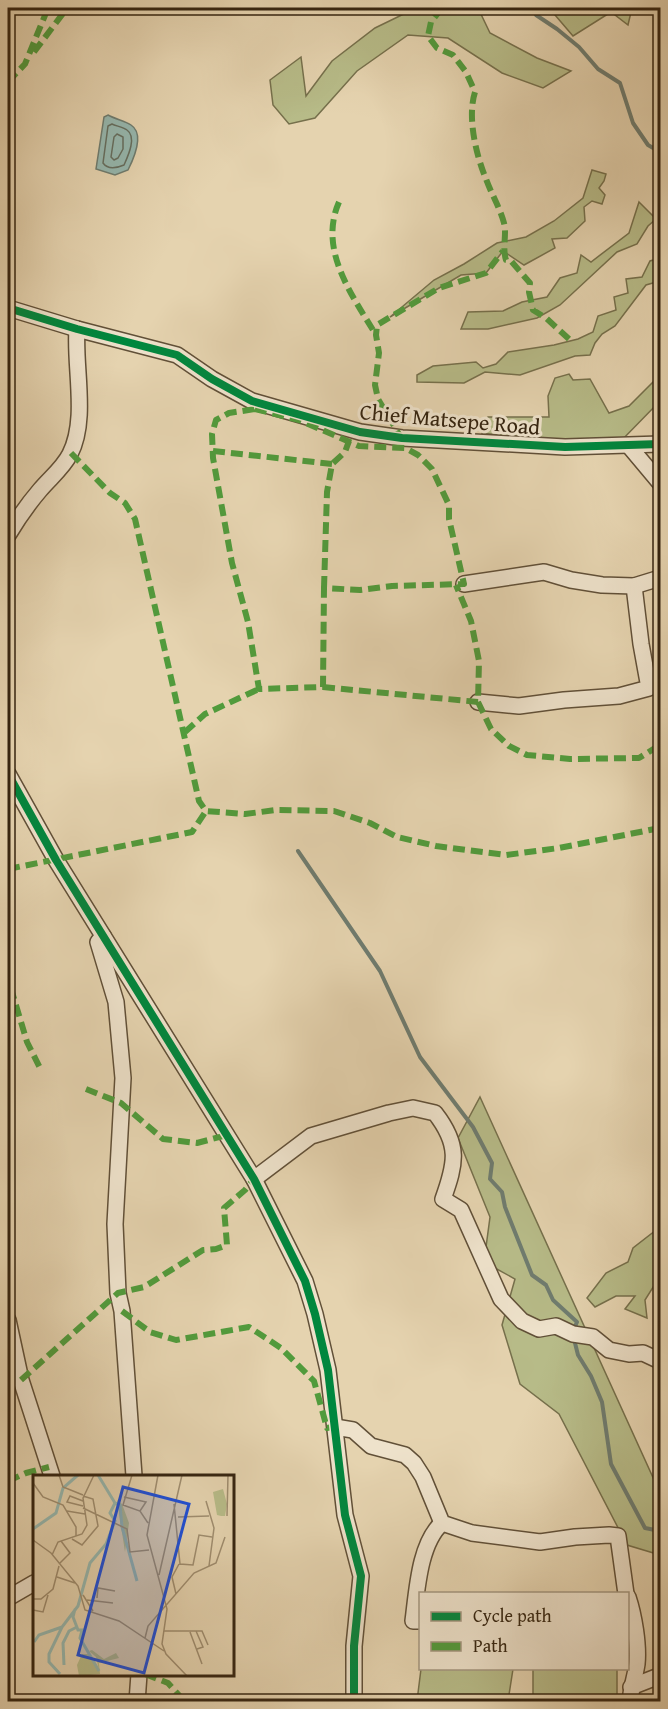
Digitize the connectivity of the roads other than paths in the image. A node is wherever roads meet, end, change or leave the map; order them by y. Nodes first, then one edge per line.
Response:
1 (8, 308) edge
2 (77, 329) junction
3 (660, 444) edge
4 (629, 446) junction
5 (660, 483) edge
6 (8, 535) edge
7 (660, 578) edge
8 (464, 584) dead end
9 (634, 586) junction
10 (478, 702) dead end
11 (8, 774) edge
12 (103, 936) junction
13 (254, 1179) junction
14 (8, 1320) edge
15 (660, 1361) edge
16 (335, 1427) junction
17 (52, 1475) edge
18 (134, 1475) edge
19 (442, 1523) junction
20 (33, 1584) edge
21 (627, 1592) edge
22 (8, 1598) edge
23 (630, 1612) edge
24 (419, 1621) edge
25 (637, 1662) junction
26 (139, 1676) edge
27 (660, 1676) edge
28 (631, 1694) edge
29 (137, 1701) edge
30 (354, 1701) edge

1 - 2 street, Chief Matsepe Road
2 - 4 street, Chief Matsepe Road
2 - 6 street
3 - 4 street, Chief Matsepe Road
4 - 5 street
7 - 9 street
8 - 9 street
9 - 10 street
11 - 12 street
12 - 13 street
12 - 18 street
13 - 15 street
13 - 16 street
14 - 17 street
16 - 19 street
16 - 30 street
19 - 21 street
19 - 24 street
20 - 22 street
23 - 25 street
25 - 27 street
25 - 28 street
26 - 29 street
27 - 28 street

